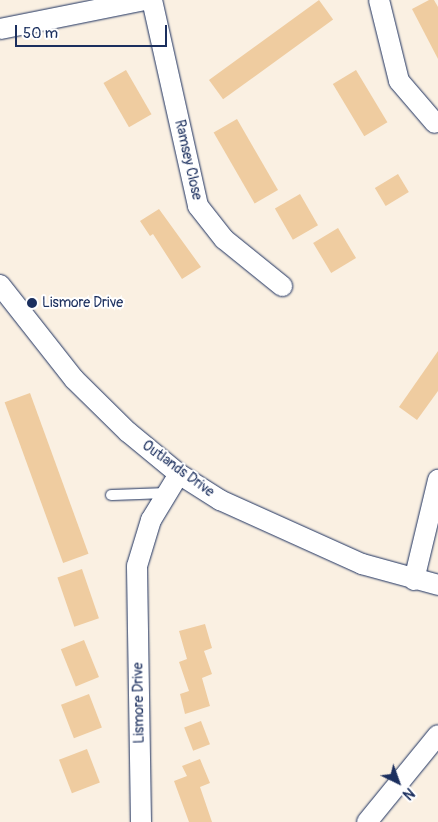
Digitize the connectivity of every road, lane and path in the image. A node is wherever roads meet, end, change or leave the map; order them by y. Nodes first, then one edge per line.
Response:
1 (145, 0) edge
2 (152, 0) edge
3 (379, 0) edge
4 (76, 7) edge
5 (0, 29) edge
6 (436, 123) dead end
7 (0, 285) edge
8 (282, 286) dead end
9 (179, 474) junction
10 (438, 480) edge
11 (168, 493) junction
12 (111, 495) dead end
13 (414, 580) junction
14 (438, 585) edge
15 (438, 735) edge
16 (141, 822) edge
17 (367, 822) edge

1 - 4 street
2 - 8 street, Ramsey Close
3 - 6 street
4 - 5 street
7 - 9 street, Outlands Drive
9 - 11 street, Lismore Drive
9 - 13 street, Outlands Drive
10 - 13 street
11 - 12 lane
11 - 16 street, Lismore Drive
13 - 14 street, Outlands Drive
15 - 17 street

